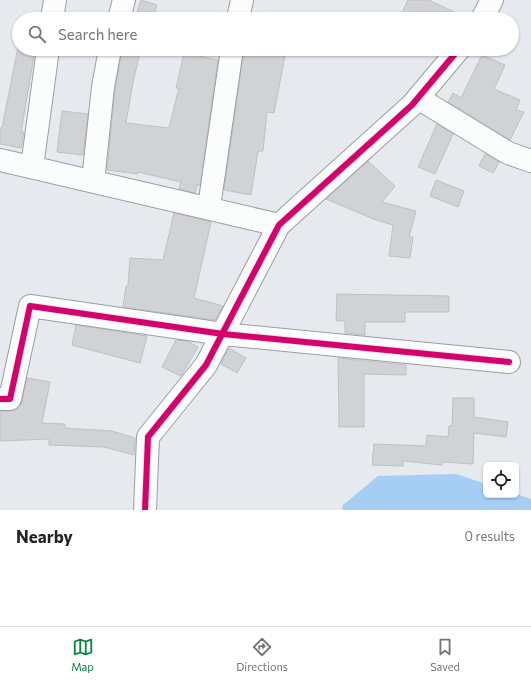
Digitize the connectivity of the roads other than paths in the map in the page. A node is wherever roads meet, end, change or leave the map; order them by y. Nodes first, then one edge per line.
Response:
1 (55, 0) edge
2 (124, 0) edge
3 (242, 0) edge
4 (492, 0) edge
5 (53, 12) edge
6 (121, 12) edge
7 (239, 12) edge
8 (486, 12) edge
9 (47, 56) edge
10 (109, 56) edge
11 (231, 56) edge
12 (453, 56) edge
13 (418, 98) junction
14 (0, 160) edge
15 (531, 161) edge
16 (32, 167) junction
17 (93, 181) junction
18 (209, 207) junction
19 (279, 225) junction
20 (223, 334) junction
21 (509, 362) dead end
22 (0, 399) edge
23 (145, 510) edge

1 - 5 street
2 - 6 street
3 - 7 street
4 - 8 street
9 - 16 street
10 - 17 street
11 - 18 street
12 - 13 street
13 - 15 street
13 - 19 street
14 - 16 street
16 - 17 street
17 - 18 street
18 - 19 street
19 - 20 street
20 - 21 street
20 - 22 street
20 - 23 street

